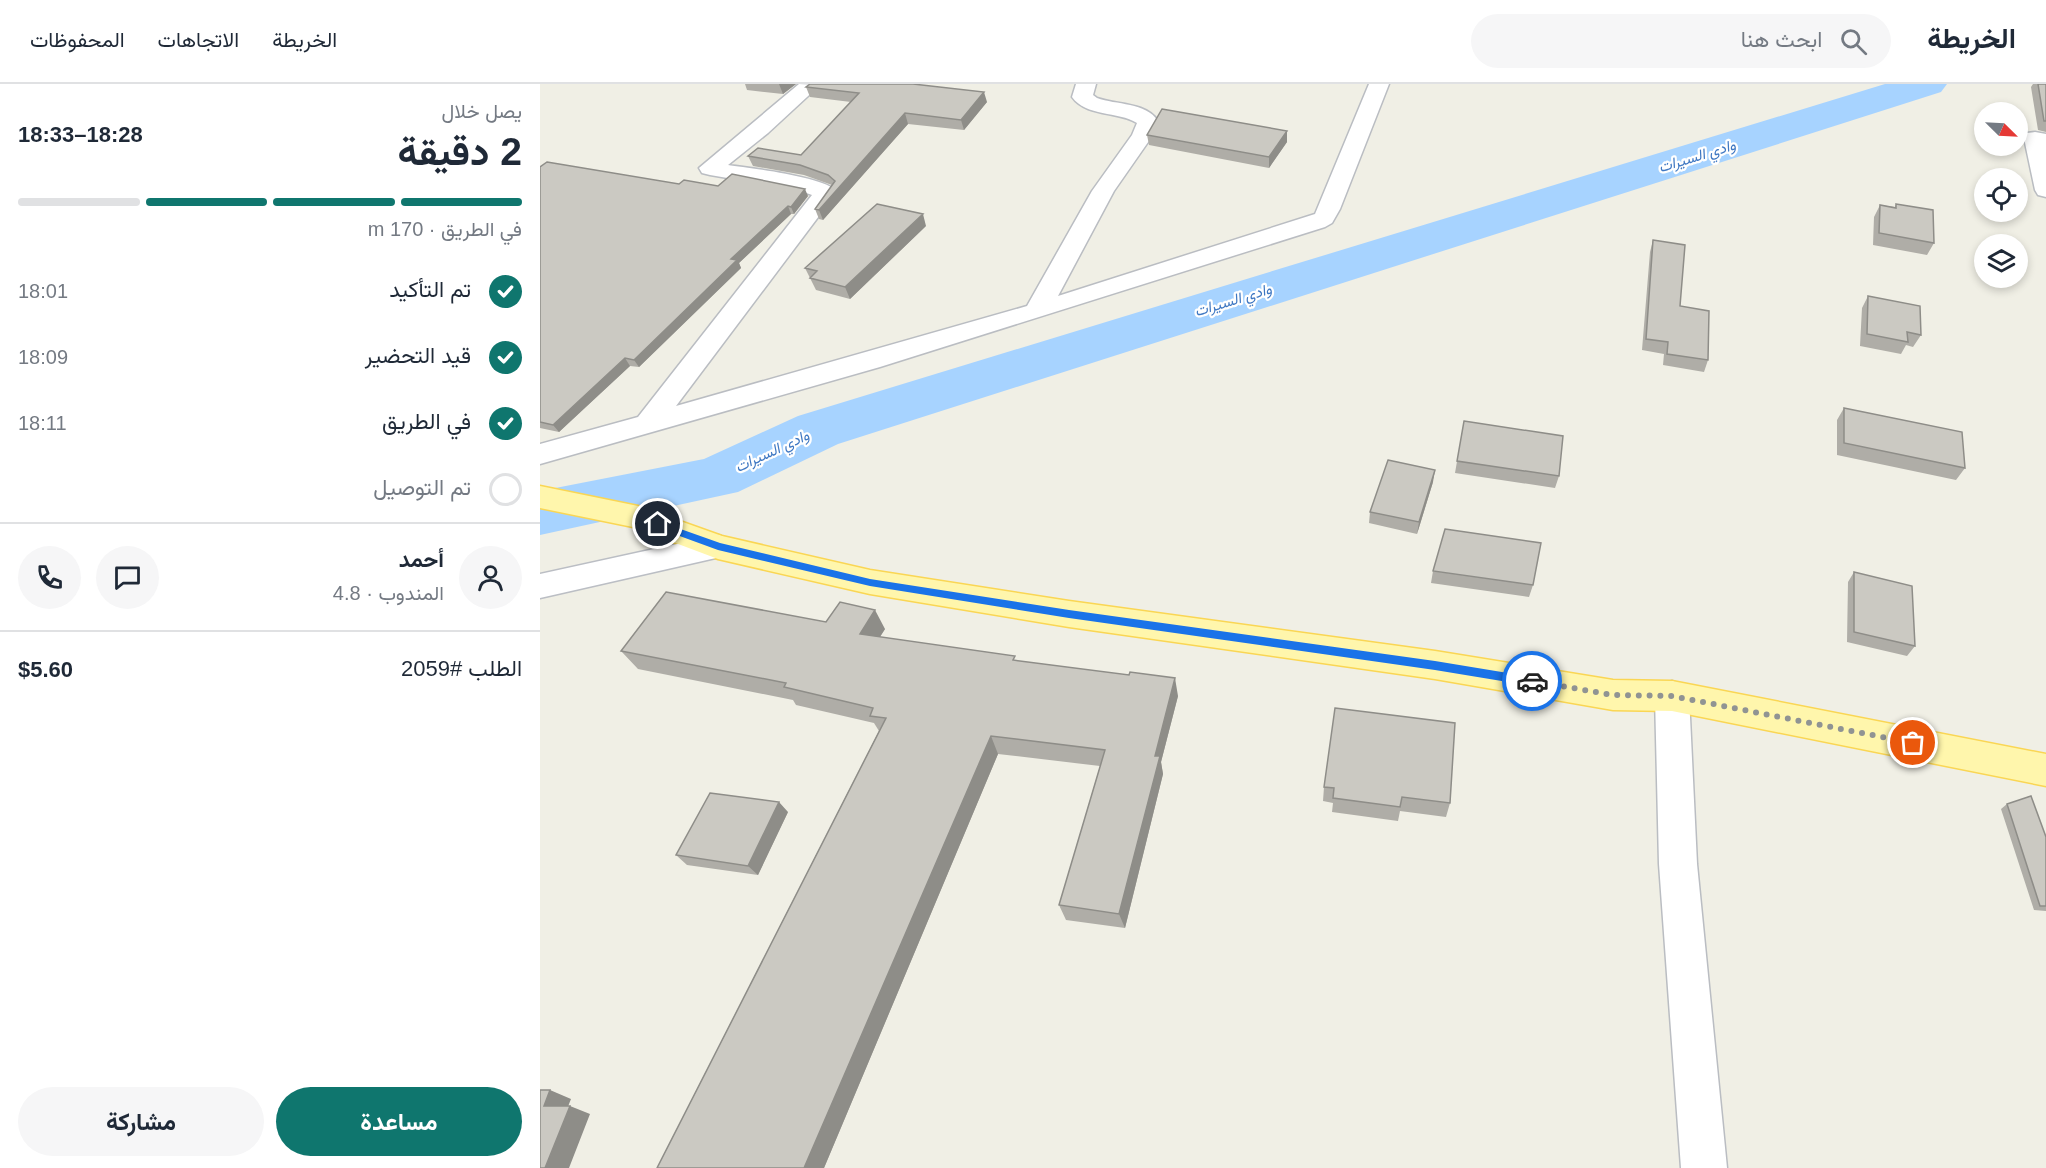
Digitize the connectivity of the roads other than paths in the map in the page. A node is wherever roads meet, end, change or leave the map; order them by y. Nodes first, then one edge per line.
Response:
1 (1086, 84) edge
2 (1378, 84) edge
3 (810, 85) edge
4 (2046, 140) edge
5 (2046, 190) edge
6 (1037, 311) junction
7 (646, 426) junction
8 (540, 454) edge
9 (540, 497) edge
10 (718, 547) junction
11 (540, 586) edge
12 (1672, 696) junction
13 (2046, 770) edge
14 (1704, 1168) edge

1 - 6 street
2 - 6 street
3 - 7 street
4 - 5 street
6 - 7 street
7 - 8 street
9 - 10 main road
10 - 11 street
10 - 12 main road
12 - 13 main road
12 - 14 street

